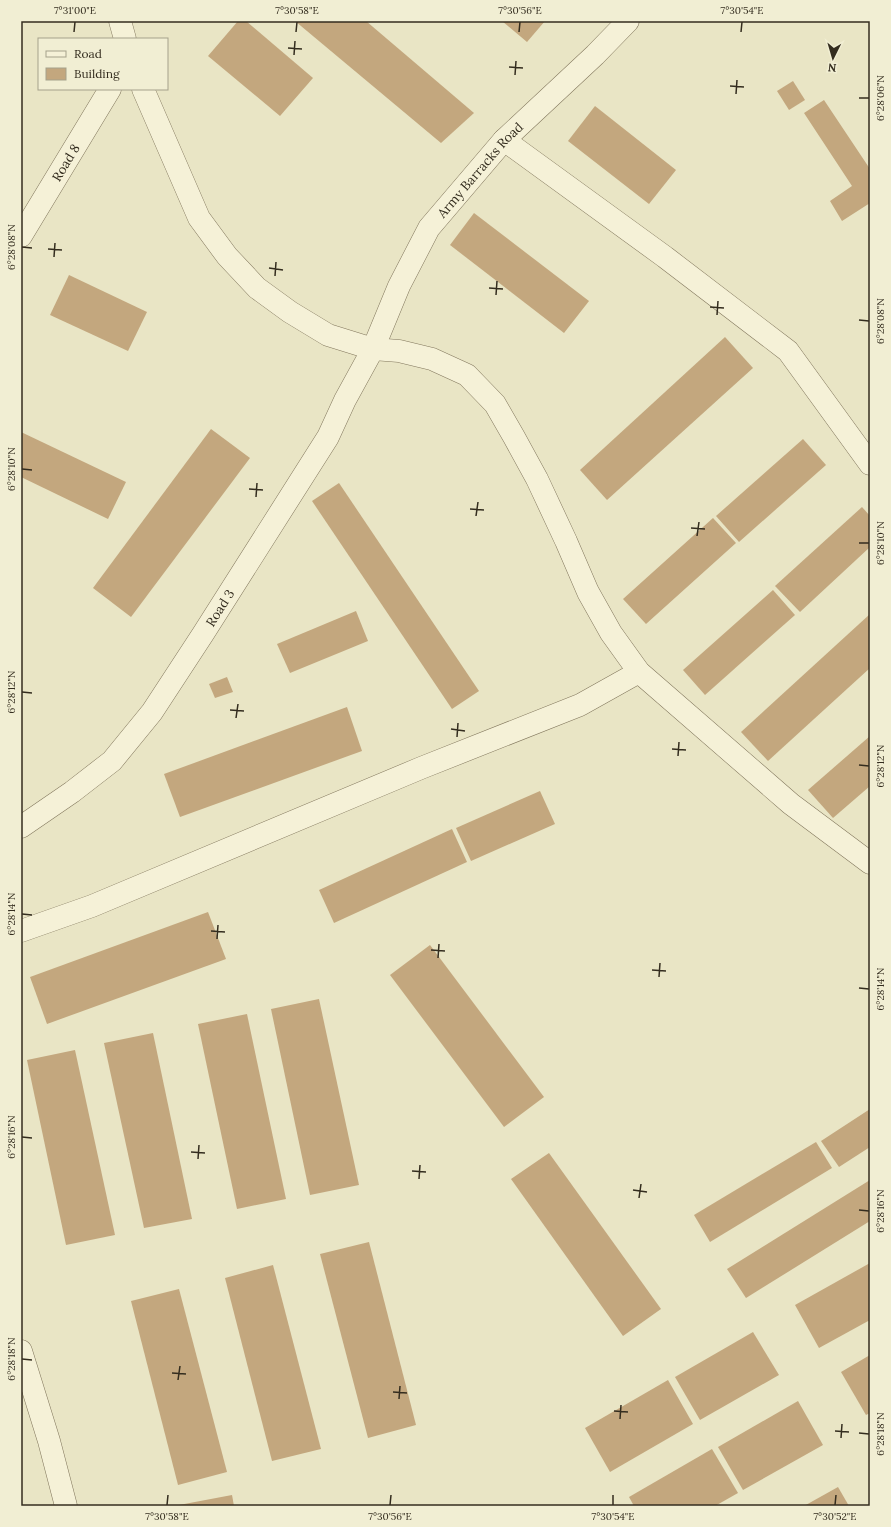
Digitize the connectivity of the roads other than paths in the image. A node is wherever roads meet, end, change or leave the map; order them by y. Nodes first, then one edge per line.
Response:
1 (120, 21) edge
2 (628, 21) edge
3 (125, 38) edge
4 (109, 90) edge
5 (143, 90) edge
6 (504, 140) junction
7 (21, 236) edge
8 (373, 349) junction
9 (870, 464) edge
10 (639, 672) junction
11 (21, 827) edge
12 (870, 863) edge
13 (21, 931) edge
14 (21, 1351) edge
15 (66, 1506) edge

1 - 3 street
2 - 6 street, Army Barracks Road
4 - 7 street, Road 8
5 - 8 street
6 - 8 street, Army Barracks Road
6 - 9 street
8 - 10 street
8 - 11 street, Road 3
10 - 12 street
10 - 13 street
14 - 15 street

